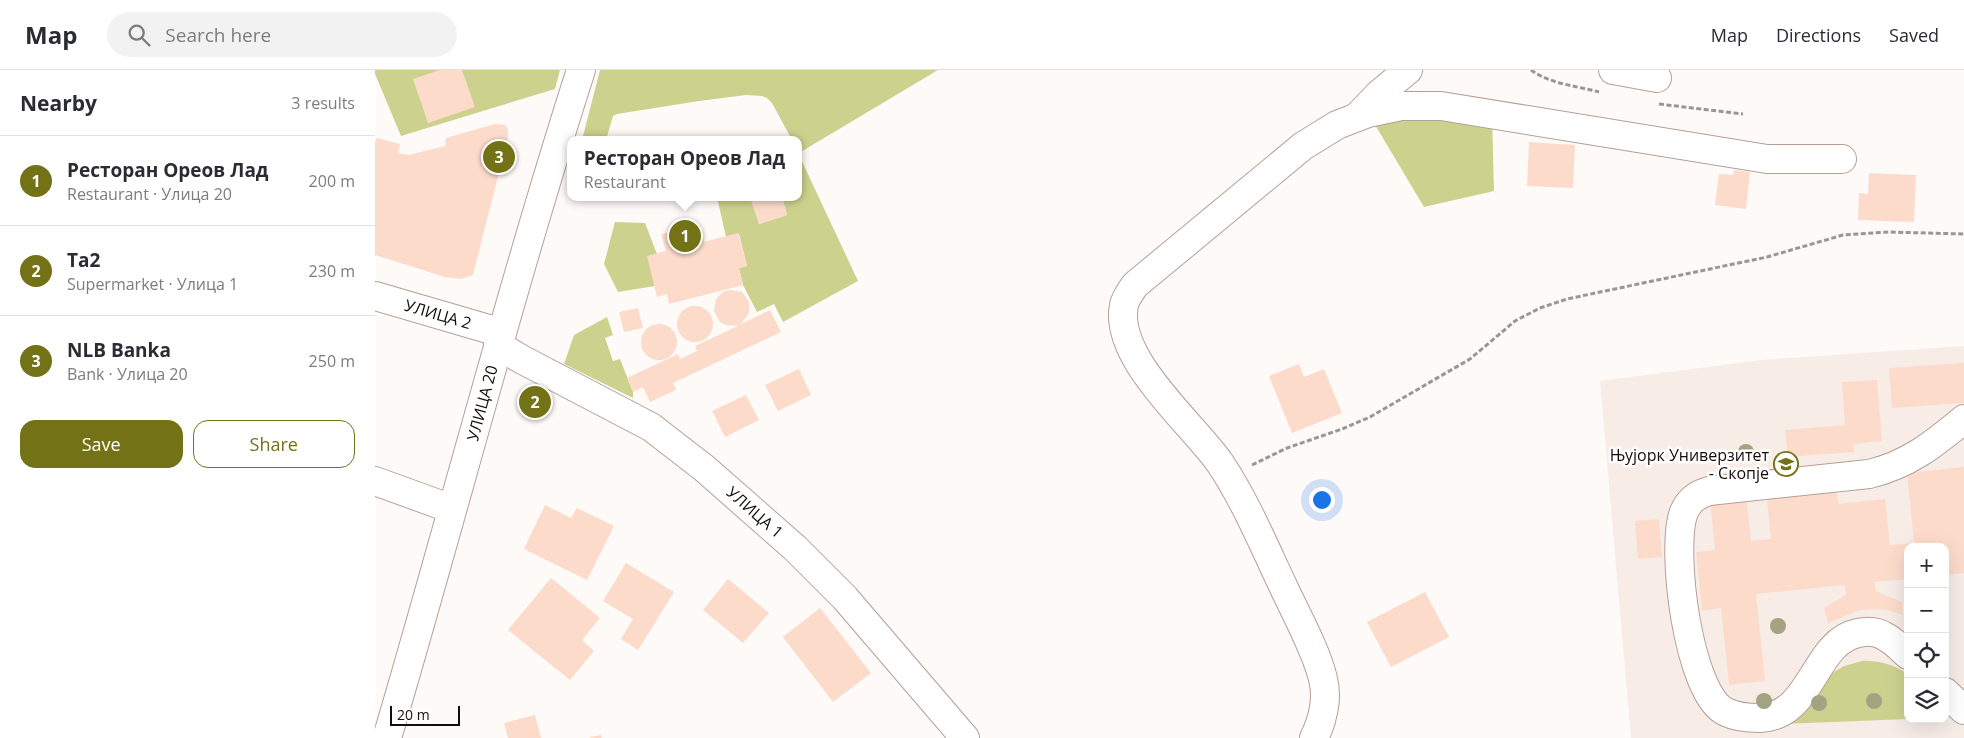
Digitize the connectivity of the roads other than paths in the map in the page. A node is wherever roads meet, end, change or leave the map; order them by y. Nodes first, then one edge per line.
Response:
1 (581, 70) edge
2 (1408, 70) edge
3 (1613, 70) edge
4 (1657, 78) dead end
5 (1356, 118) junction
6 (1842, 159) dead end
7 (375, 296) edge
8 (500, 339) junction
9 (1964, 419) edge
10 (375, 481) edge
11 (453, 510) junction
12 (1904, 652) edge
13 (1949, 696) edge
14 (1964, 710) edge
15 (387, 738) edge
16 (965, 738) edge
17 (1314, 738) edge

1 - 8 street, УЛИЦА 20
2 - 5 street
3 - 4 street
5 - 6 street
5 - 17 street
7 - 8 street, УЛИЦА 2
8 - 11 street, УЛИЦА 20
8 - 16 street, УЛИЦА 1
9 - 12 street
10 - 11 street
11 - 15 street, УЛИЦА 20
13 - 14 street

